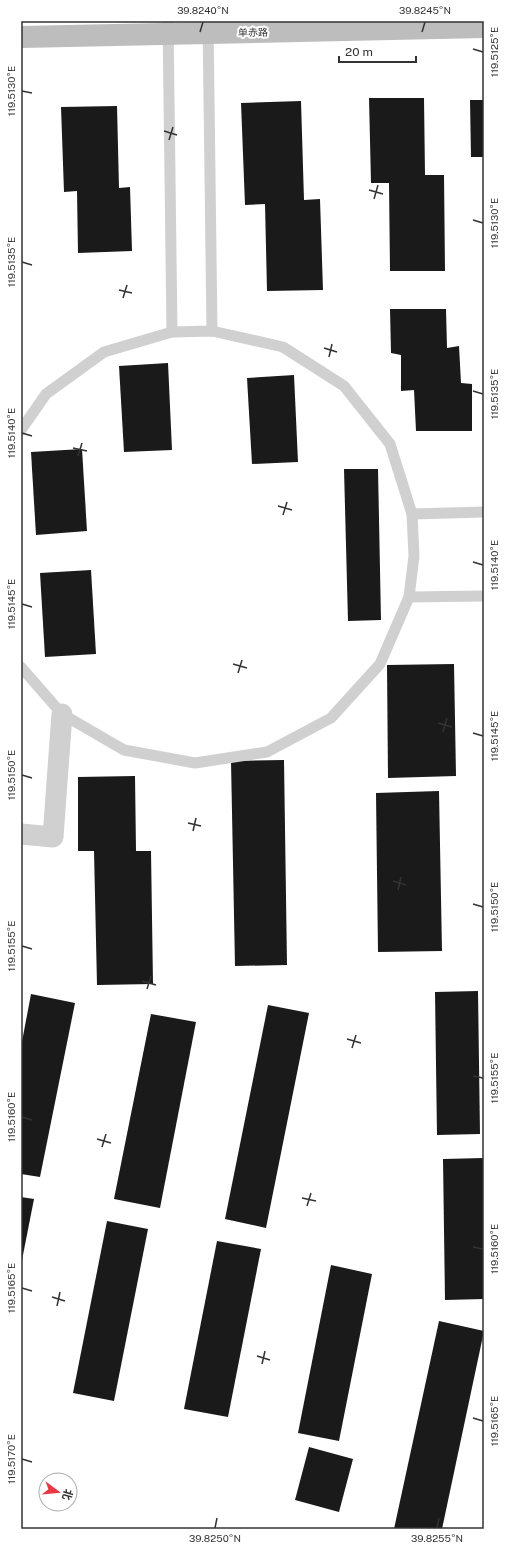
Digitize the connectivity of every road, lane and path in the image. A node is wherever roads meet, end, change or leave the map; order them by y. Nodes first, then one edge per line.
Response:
1 (208, 27) edge
2 (484, 27) edge
3 (167, 28) edge
4 (21, 37) edge
5 (212, 331) junction
6 (172, 332) junction
7 (21, 430) edge
8 (484, 512) edge
9 (412, 514) junction
10 (484, 596) edge
11 (409, 598) junction
12 (21, 667) edge
13 (62, 714) junction
14 (21, 834) edge

1 - 2 main road, 单赤路
1 - 3 main road, 单赤路
1 - 5 lane
3 - 4 main road, 单赤路
3 - 6 lane
5 - 6 lane
5 - 9 lane
6 - 7 lane
8 - 9 lane
9 - 11 lane
10 - 11 lane
11 - 13 lane
12 - 13 lane
13 - 14 street

